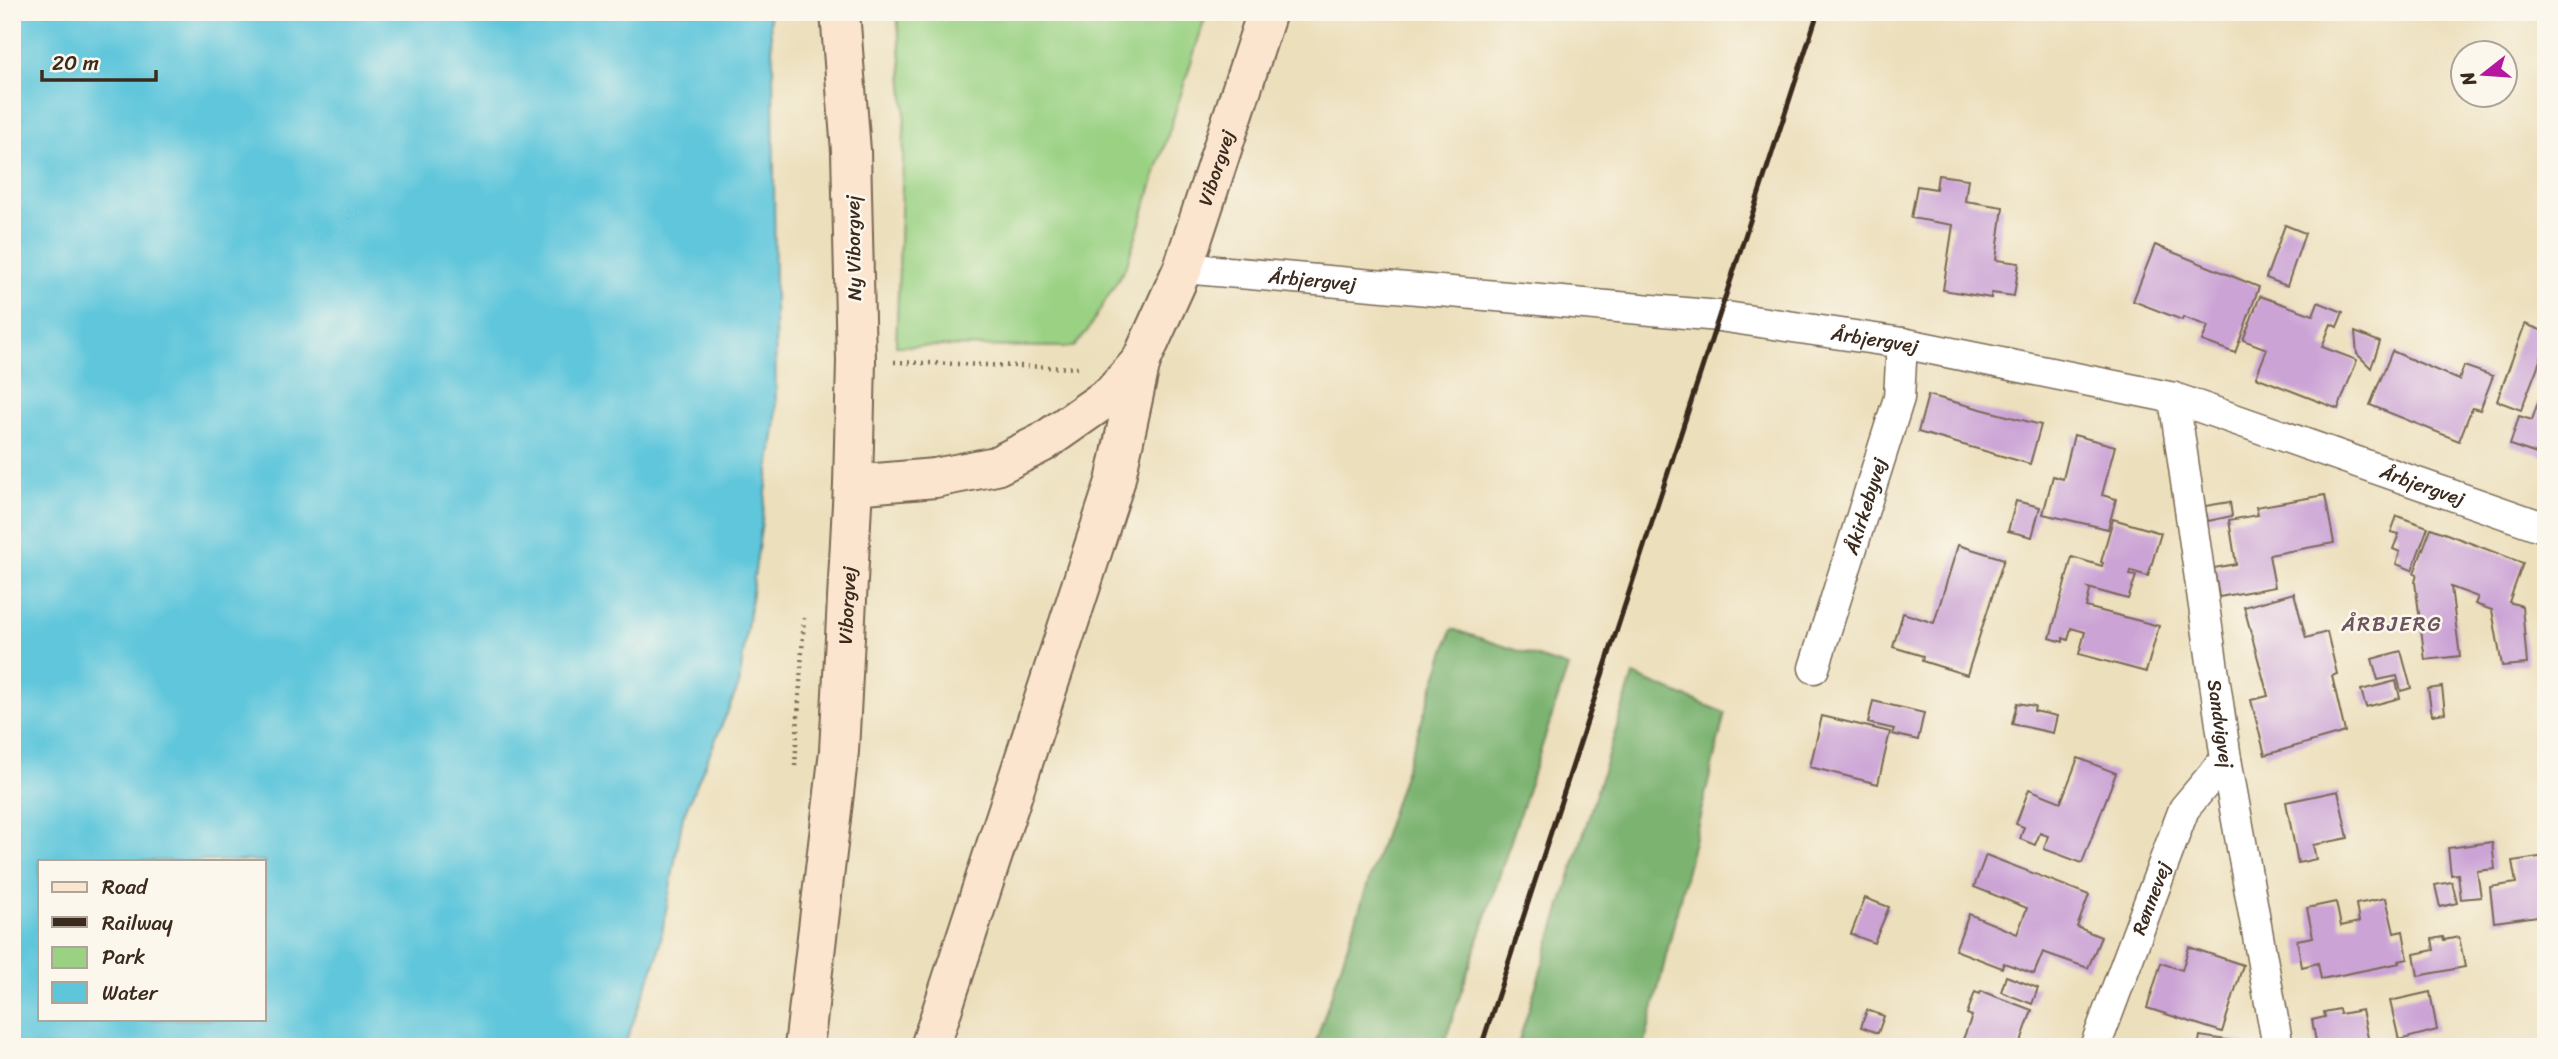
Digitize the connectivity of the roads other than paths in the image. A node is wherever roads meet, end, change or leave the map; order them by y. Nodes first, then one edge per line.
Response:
1 (840, 12) edge
2 (1267, 12) edge
3 (1183, 268) junction
4 (1902, 343) junction
5 (1141, 361) junction
6 (2174, 398) junction
7 (853, 485) junction
8 (2546, 528) edge
9 (1814, 668) dead end
10 (2226, 758) junction
11 (804, 1047) edge
12 (930, 1047) edge
13 (2095, 1047) edge
14 (2278, 1047) edge

1 - 7 street, Ny Viborgvej
2 - 3 street, Viborgvej
3 - 4 street, Årbjergvej
3 - 5 street, Viborgvej
4 - 6 street, Årbjergvej
4 - 9 street, Åkirkebyvej
5 - 7 street, Viborgvej
5 - 12 street, Viborgvej
6 - 8 street, Årbjergvej
6 - 10 street, Sandvigvej
7 - 11 street, Viborgvej
10 - 13 street, Rønnevej
10 - 14 street, Sandvigvej

